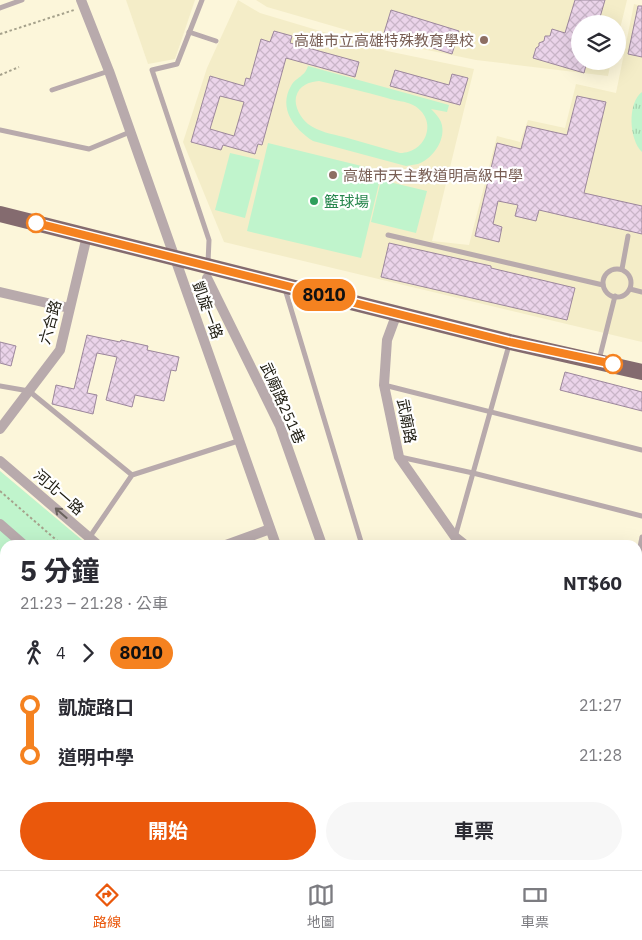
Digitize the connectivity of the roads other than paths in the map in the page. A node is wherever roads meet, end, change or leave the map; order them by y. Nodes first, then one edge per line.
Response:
1 (22, 0) edge
2 (202, 0) edge
3 (82, 3) edge
4 (0, 8) edge
5 (189, 32) junction
6 (216, 41) dead end
7 (109, 71) junction
8 (52, 90) dead end
9 (0, 130) edge
10 (130, 132) junction
11 (0, 214) edge
12 (388, 235) dead end
13 (87, 236) junction
14 (628, 236) dead end
15 (173, 257) junction
16 (622, 269) junction
17 (207, 272) junction
18 (603, 285) junction
19 (284, 286) junction
20 (630, 289) junction
21 (0, 292) edge
22 (642, 292) edge
23 (615, 296) junction
24 (69, 308) junction
25 (397, 313) junction
26 (510, 342) junction
27 (598, 361) junction
28 (642, 372) edge
29 (384, 385) junction
30 (0, 386) edge
31 (29, 391) junction
32 (490, 412) junction
33 (0, 429) edge
34 (238, 441) junction
35 (642, 450) edge
36 (399, 457) junction
37 (0, 461) edge
38 (132, 474) junction
39 (473, 474) junction
40 (642, 516) edge
41 (0, 524) edge
42 (270, 529) junction
43 (9, 533) junction
44 (455, 537) junction
45 (89, 538) junction
46 (11, 540) edge
47 (18, 540) edge
48 (92, 540) edge
49 (240, 540) edge
50 (274, 540) edge
51 (320, 540) edge
52 (360, 540) edge
53 (459, 540) edge

1 - 4 lane
2 - 5 lane
3 - 7 street, 凱旋一路
5 - 6 lane
5 - 17 lane
7 - 8 lane
7 - 10 street, 凱旋一路
9 - 10 lane
10 - 15 street, 凱旋一路
11 - 13 main road
12 - 18 lane
13 - 15 main road
13 - 24 street, 六合路
14 - 16 lane
15 - 17 main road
15 - 34 street, 凱旋一路
16 - 18 lane
16 - 20 lane
17 - 19 main road
17 - 51 street, 武廟路251巷
18 - 23 lane
19 - 25 main road
19 - 52 lane
20 - 22 lane
20 - 23 lane
21 - 24 street
23 - 27 lane
24 - 31 street, 六合路
25 - 26 main road
25 - 29 street, 武廟路
26 - 27 main road
26 - 32 lane
27 - 28 main road
29 - 32 lane
29 - 36 street, 武廟路
30 - 31 lane
31 - 33 street, 六合路
31 - 38 lane
32 - 35 lane
32 - 39 lane
34 - 38 lane
34 - 42 street, 凱旋一路
36 - 39 lane
36 - 44 street, 武廟路
45 -> 37 street, 河北一路
38 - 45 lane
39 - 40 lane
39 - 44 lane
41 - 43 street
42 - 49 street
42 - 50 street, 凱旋一路
43 - 46 street
43 - 47 street
44 - 53 street, 武廟路
45 - 48 street, 河北一路

